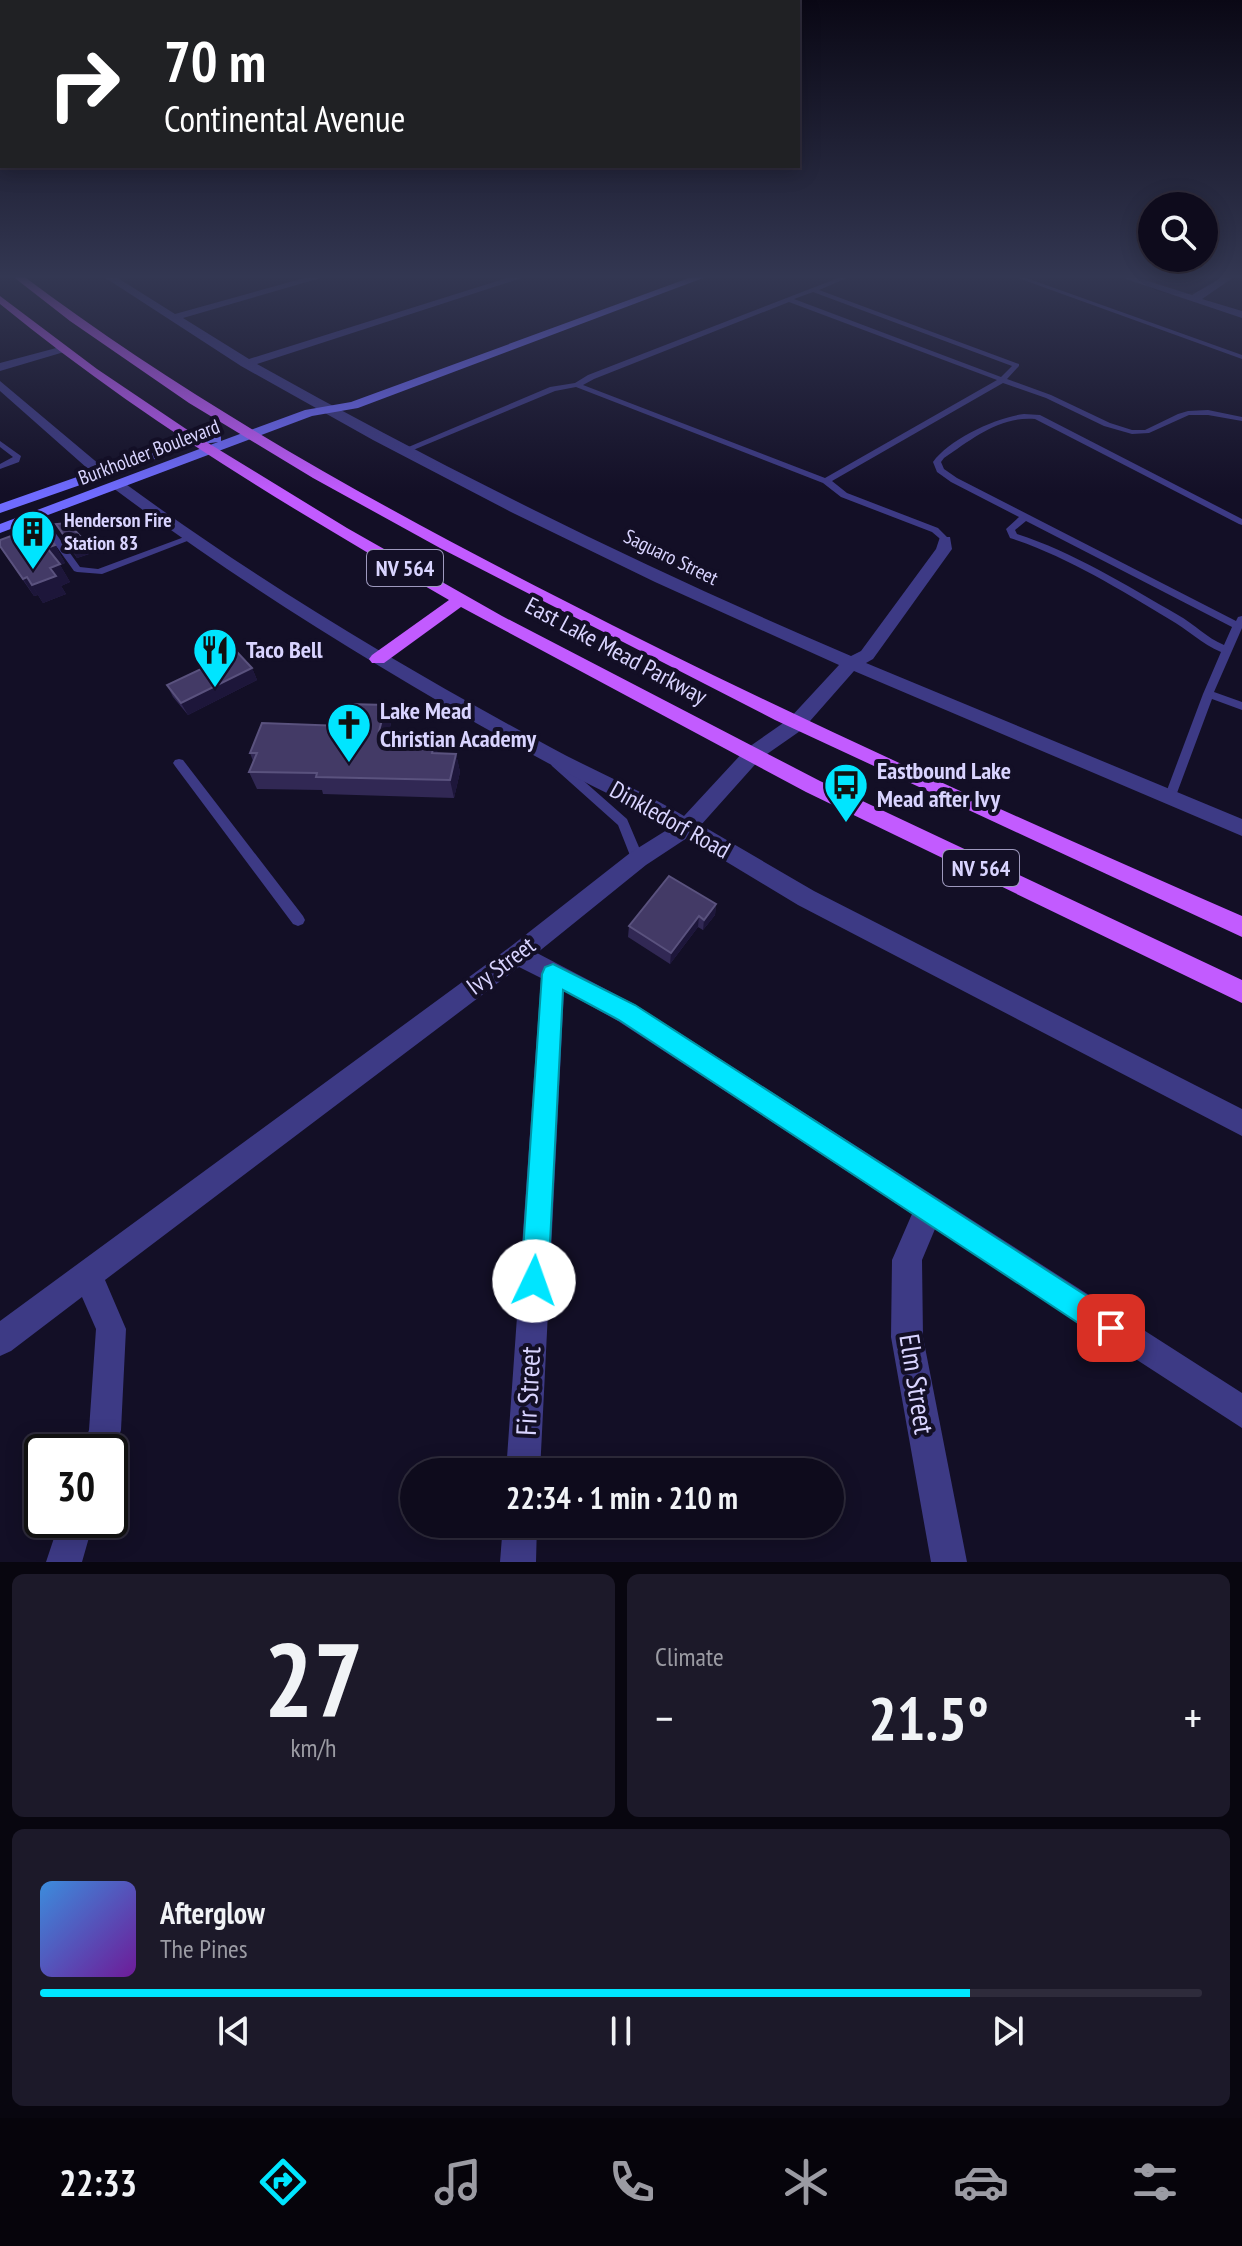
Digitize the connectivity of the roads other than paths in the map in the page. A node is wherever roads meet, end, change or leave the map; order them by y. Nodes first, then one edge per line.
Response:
1 (58, 348) edge
2 (80, 348) edge
3 (90, 348) edge
4 (115, 348) edge
5 (219, 348) edge
6 (296, 348) edge
7 (514, 348) edge
8 (666, 348) edge
9 (915, 348) edge
10 (971, 348) edge
11 (1217, 348) edge
12 (60, 350) junction
13 (1242, 357) edge
14 (245, 364) junction
15 (139, 366) junction
16 (0, 367) edge
17 (1001, 381) junction
18 (0, 385) edge
19 (577, 385) junction
20 (328, 410) junction
21 (1242, 419) edge
22 (248, 436) junction
23 (193, 441) junction
24 (0, 443) edge
25 (209, 451) junction
26 (403, 451) junction
27 (0, 467) edge
28 (101, 473) junction
29 (826, 481) junction
30 (118, 485) junction
31 (0, 509) edge
32 (38, 515) junction
33 (1025, 517) junction
34 (1242, 522) edge
35 (0, 529) edge
36 (190, 538) junction
37 (945, 540) joint
38 (460, 600) junction
39 (1239, 628) edge
40 (1227, 650) junction
41 (378, 659) junction
42 (850, 664) junction
43 (1208, 694) junction
44 (1242, 706) edge
45 (796, 724) junction
46 (545, 753) junction
47 (753, 754) junction
48 (179, 763) dead end
49 (1170, 798) junction
50 (686, 828) junction
51 (1242, 828) edge
52 (638, 859) junction
53 (298, 920) dead end
54 (1242, 927) edge
55 (518, 954) junction
56 (553, 974) junction
57 (1211, 977) junction
58 (1242, 982) edge
59 (1242, 992) edge
60 (1242, 1123) edge
61 (929, 1209) junction
62 (88, 1274) junction
63 (0, 1340) edge
64 (1242, 1412) edge
65 (104, 1434) edge
66 (524, 1458) edge
67 (71, 1538) edge
68 (519, 1538) edge
69 (64, 1562) edge
70 (518, 1562) edge
71 (949, 1562) edge

1 - 12 main road, East Lake Mead Parkway / NV 564
2 - 12 main road
3 - 15 main road
4 - 15 main road, East Lake Mead Parkway / NV 564
5 - 14 street, Saguaro Street
6 - 14 street
7 - 20 main road
8 - 19 lane
9 - 17 lane
10 - 17 lane
11 - 13 lane
12 - 16 street
12 - 23 main road, East Lake Mead Parkway / NV 564
14 - 20 street, Saguaro Street
15 - 22 main road, East Lake Mead Parkway / NV 564
17 - 21 lane
17 - 29 lane
18 - 28 street
19 - 26 lane
19 - 29 lane
20 - 22 main road
20 - 26 street, Saguaro Street
22 - 23 main road, Burkholder Boulevard
22 - 25 main road, Burkholder Boulevard
22 - 45 main road, East Lake Mead Parkway / NV 564
23 - 25 main road, East Lake Mead Parkway / NV 564
23 - 28 main road, Burkholder Boulevard
24 - 27 lane
25 - 30 main road, Burkholder Boulevard
25 - 38 main road, East Lake Mead Parkway / NV 564
26 - 42 street, Saguaro Street
28 - 31 main road, Burkholder Boulevard
29 - 37 lane
30 - 32 main road, Burkholder Boulevard
30 - 36 street, Dinkledorf Road
32 - 35 main road, Burkholder Boulevard
32 - 36 lane
33 - 34 lane
33 - 39 lane
33 - 40 lane
36 - 41 street, Dinkledorf Road
37 - 42 street, Ivy Street
38 - 41 main road
38 - 47 main road, East Lake Mead Parkway / NV 564
39 - 40 lane
40 - 43 lane
41 - 46 street, Dinkledorf Road
42 - 45 street, Ivy Street
42 - 49 street, Saguaro Street
43 - 44 lane
43 - 49 lane
45 - 47 street, Ivy Street
45 - 54 main road, East Lake Mead Parkway / NV 564
46 - 50 street, Dinkledorf Road
46 - 52 lane
47 - 50 street, Ivy Street
47 - 57 main road, East Lake Mead Parkway / NV 564
48 - 53 lane
49 - 51 street, Saguaro Street
50 - 52 street, Ivy Street
50 - 60 street, Dinkledorf Road
52 - 55 street, Ivy Street
55 - 56 street
55 - 62 street, Ivy Street
56 - 61 street
56 - 66 street, Fir Street
57 - 58 main road
57 - 59 main road, East Lake Mead Parkway / NV 564
61 - 64 street
61 - 71 street, Elm Street
62 - 63 street, Ivy Street
62 - 65 street
67 - 69 street
68 - 70 street

